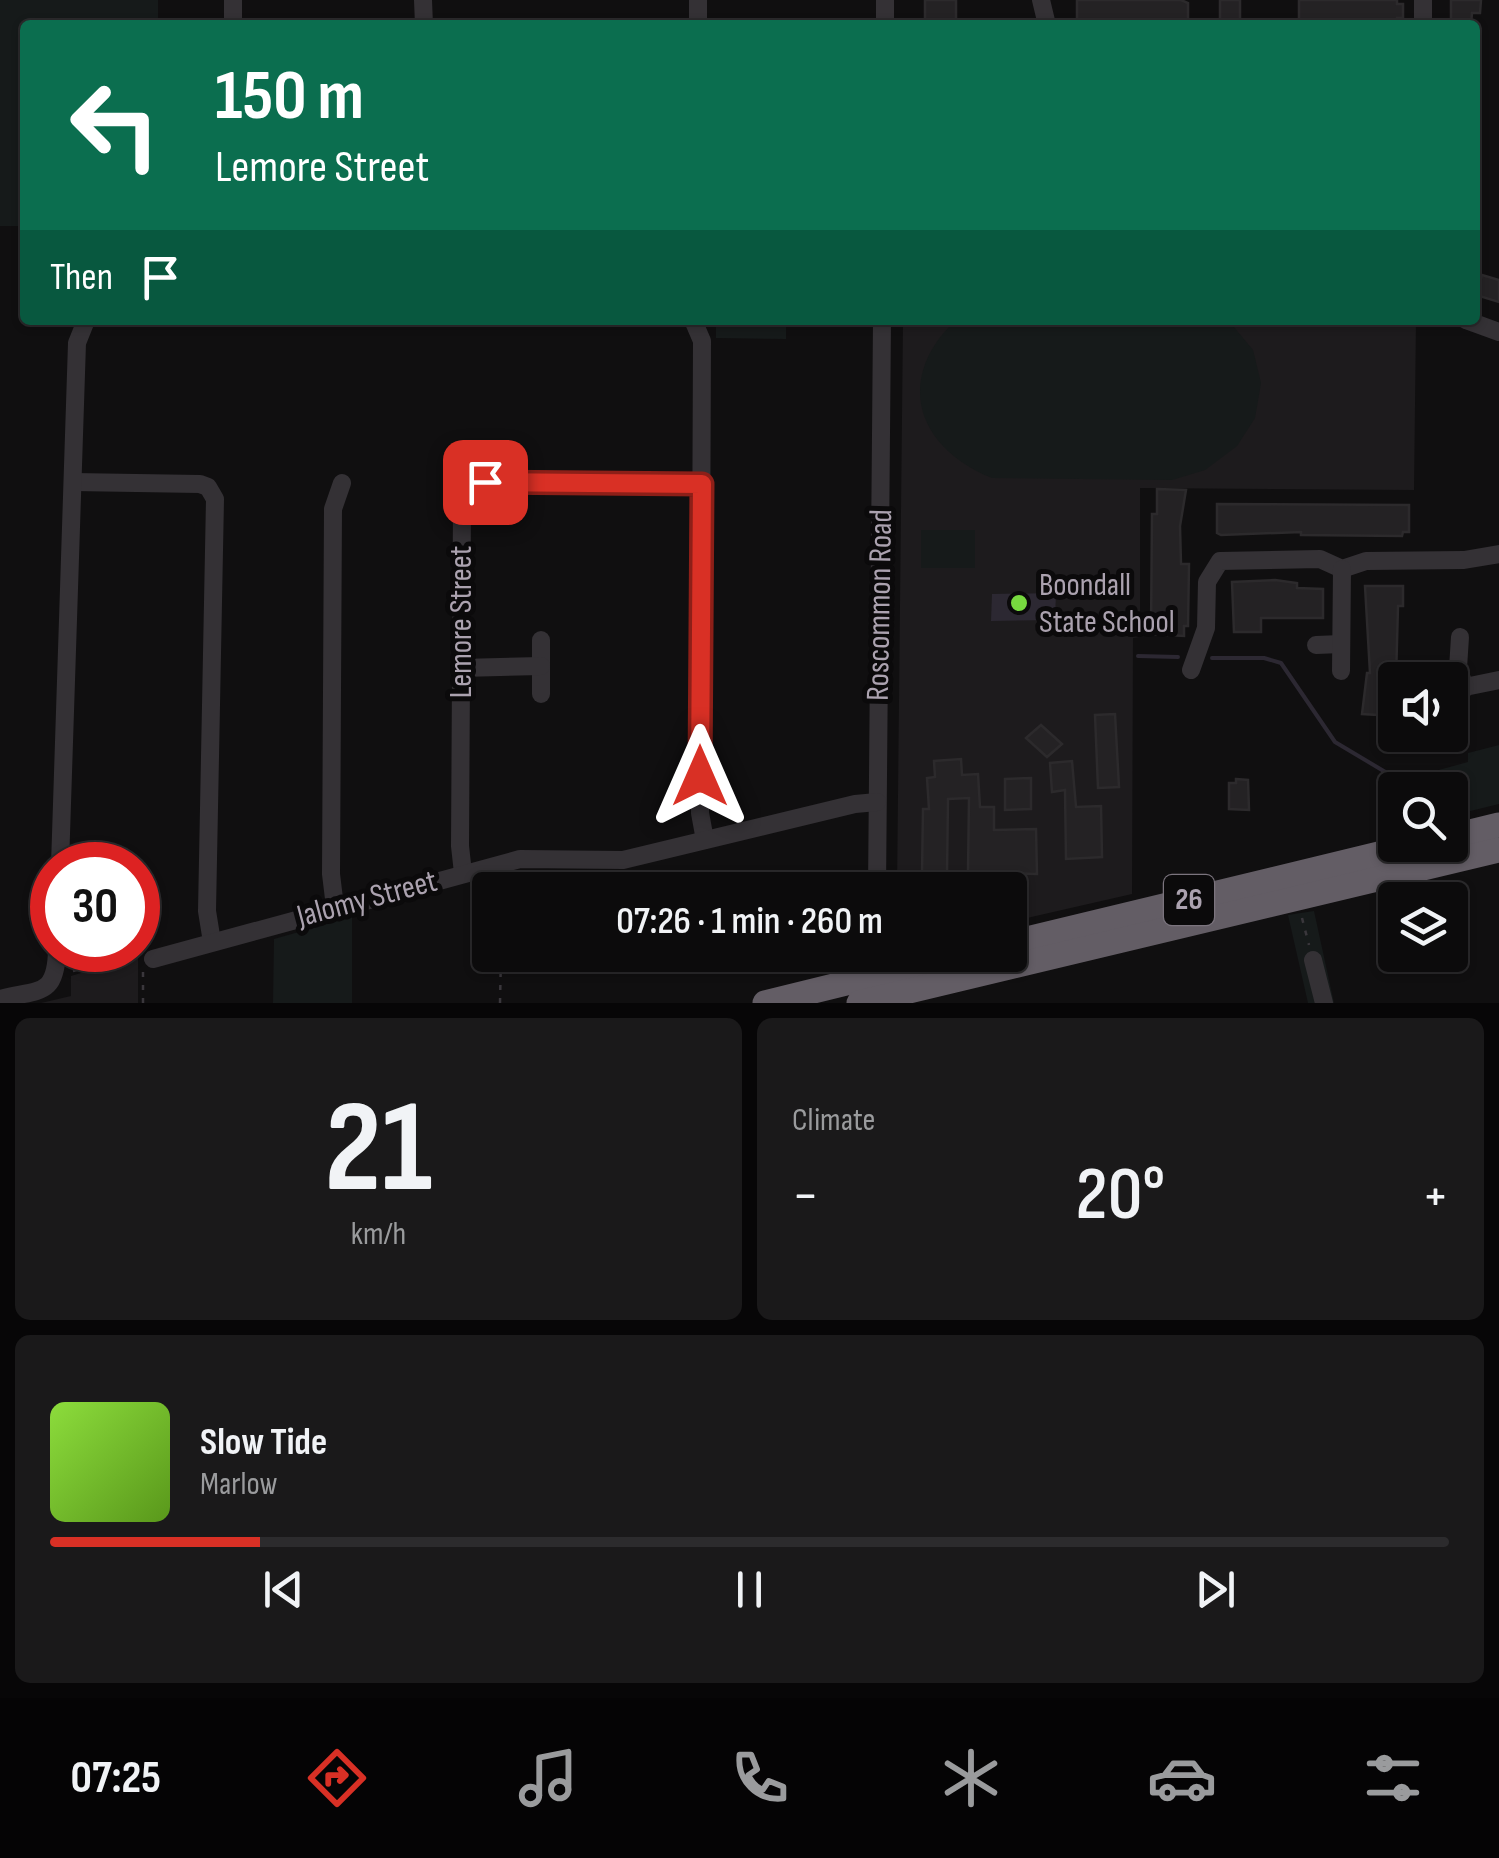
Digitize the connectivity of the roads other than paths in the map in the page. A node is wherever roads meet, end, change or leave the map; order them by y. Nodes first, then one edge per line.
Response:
1 (84, 325) edge
2 (696, 325) edge
3 (882, 325) edge
4 (72, 482) junction
5 (342, 483) dead end
6 (702, 484) junction
7 (1499, 554) edge
8 (1342, 569) junction
9 (1460, 637) dead end
10 (541, 640) dead end
11 (1341, 644) junction
12 (1316, 645) dead end
13 (1458, 662) edge
14 (541, 666) junction
15 (461, 668) junction
16 (1191, 670) dead end
17 (1341, 671) dead end
18 (1499, 680) edge
19 (1468, 686) edge
20 (541, 694) dead end
21 (878, 802) junction
22 (1499, 825) edge
23 (1468, 833) edge
24 (706, 840) junction
25 (61, 842) edge
26 (1499, 850) edge
27 (1378, 854) edge
28 (876, 872) edge
29 (463, 873) junction
30 (334, 907) junction
31 (1027, 939) edge
32 (212, 942) junction
33 (160, 955) edge
34 (1313, 960) road end
35 (55, 972) edge
36 (914, 972) edge
37 (873, 987) edge
38 (0, 999) edge
39 (765, 1003) edge
40 (1324, 1003) edge

1 - 4 street
2 - 6 street
3 - 21 street, Roscommon Road
4 - 25 street
4 - 32 street
5 - 30 street
6 - 15 street, Lemore Street
6 - 24 street
7 - 8 street
8 - 11 street
8 - 16 street
9 - 13 street
10 - 14 street
11 - 12 street
11 - 17 street
14 - 15 street
14 - 20 street
15 - 29 street, Lemore Street
18 - 19 street
21 - 24 street, Jalomy Street
21 - 28 street, Roscommon Road
22 - 23 highway
24 - 29 street, Jalomy Street
26 - 37 highway, 26
27 - 31 highway, 26
29 - 30 street, Jalomy Street
30 - 32 street, Jalomy Street
32 - 33 street, Jalomy Street
34 - 40 street
35 - 38 street
36 - 37 highway, 26
37 - 39 highway, 26

